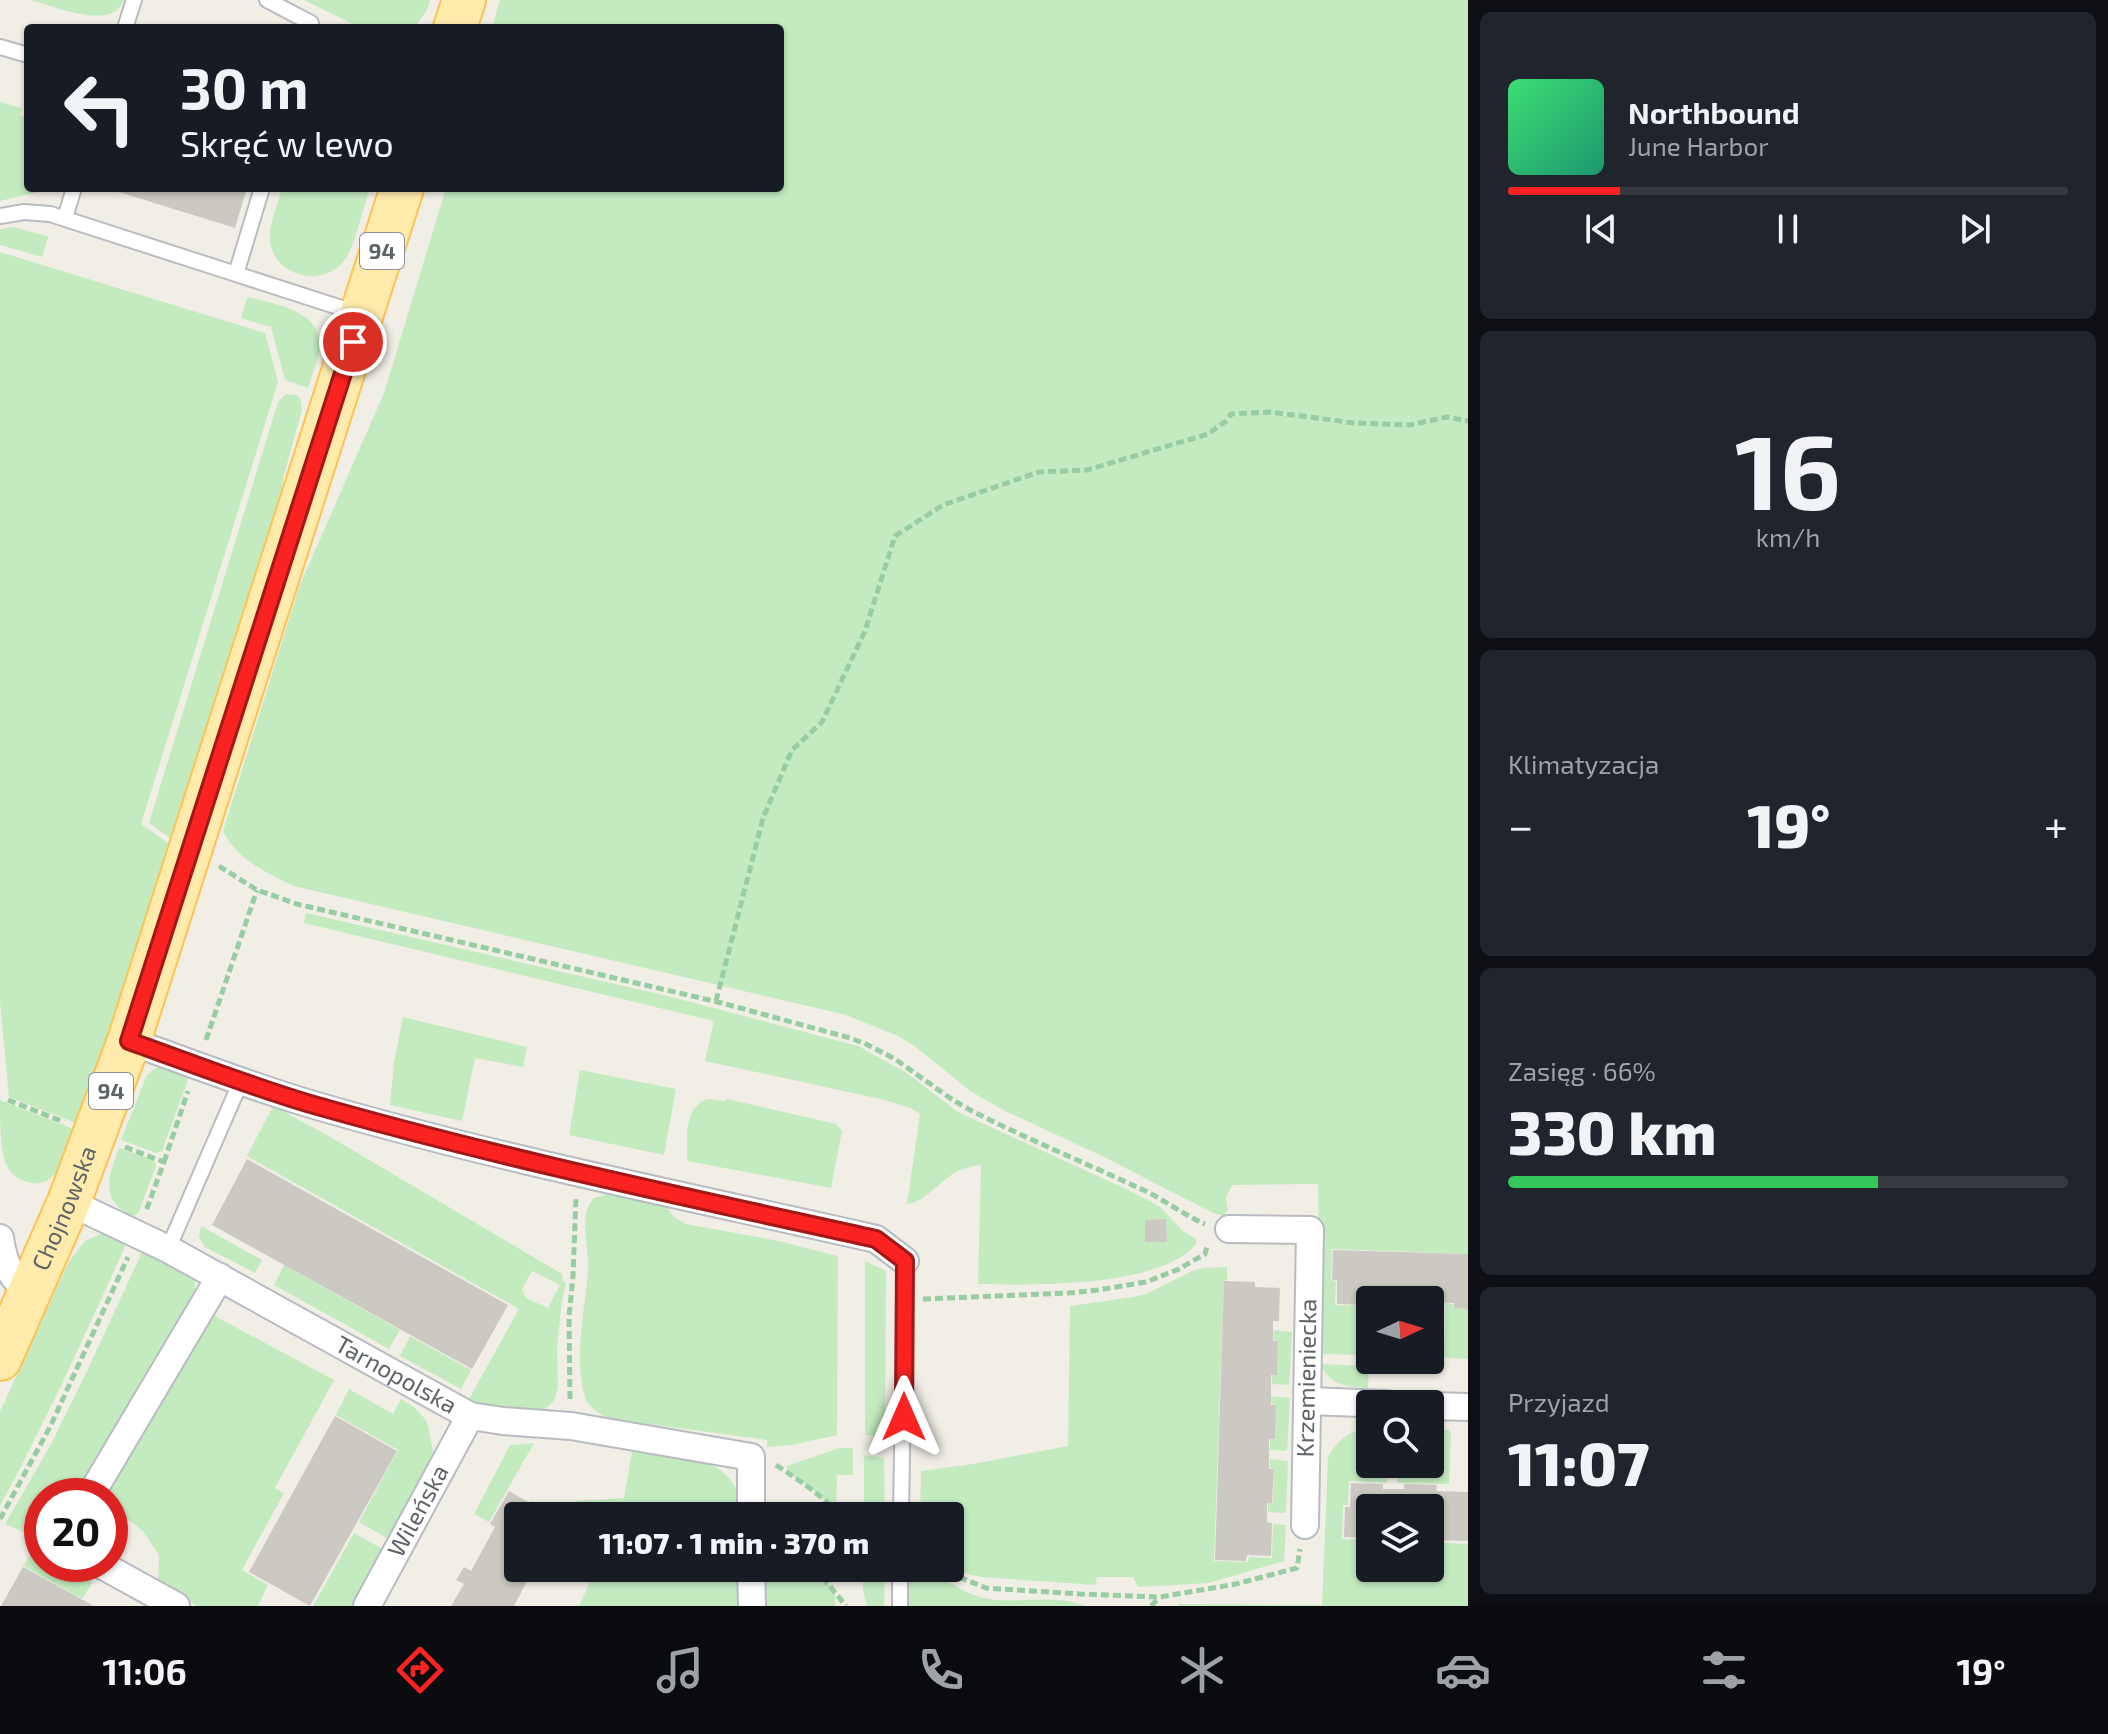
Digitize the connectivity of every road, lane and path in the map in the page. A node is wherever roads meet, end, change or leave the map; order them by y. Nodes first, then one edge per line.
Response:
1 (134, 0) edge
2 (267, 0) edge
3 (464, 0) edge
4 (126, 24) edge
5 (310, 24) edge
6 (456, 24) edge
7 (0, 47) edge
8 (24, 54) edge
9 (73, 192) edge
10 (261, 192) edge
11 (401, 192) edge
12 (0, 216) edge
13 (65, 218) junction
14 (236, 274) junction
15 (361, 315) junction
16 (1468, 421) edge
17 (208, 859) dead end
18 (257, 890) junction
19 (716, 1001) junction
20 (129, 1041) junction
21 (197, 1065) junction
22 (241, 1081) junction
23 (8, 1100) dead end
24 (95, 1136) junction
25 (164, 1162) junction
26 (577, 1172) junction
27 (69, 1202) junction
28 (1221, 1227) junction
29 (138, 1234) junction
30 (0, 1238) edge
31 (168, 1249) junction
32 (905, 1261) joint
33 (220, 1277) junction
34 (29, 1294) junction
35 (905, 1299) junction
36 (0, 1359) edge
37 (1308, 1401) junction
38 (1356, 1403) edge
39 (1444, 1406) edge
40 (1468, 1407) edge
41 (470, 1416) junction
42 (571, 1426) junction
43 (751, 1457) junction
44 (101, 1478) edge
45 (751, 1502) edge
46 (829, 1502) edge
47 (901, 1502) edge
48 (0, 1519) edge
49 (1305, 1525) joint
50 (128, 1579) edge
51 (964, 1579) edge
52 (751, 1582) edge
53 (826, 1582) edge
54 (900, 1582) edge
55 (1160, 1597) junction
56 (176, 1606) edge
57 (367, 1606) edge
58 (752, 1606) edge
59 (846, 1606) edge
60 (900, 1606) edge
61 (1151, 1606) edge

1 - 4 lane
2 - 5 lane
3 - 6 main road
7 - 8 lane
9 - 13 lane
10 - 14 lane
11 - 15 main road, Chojnowska / 94
12 - 13 lane
13 - 14 lane
14 - 15 lane
15 - 20 main road, Chojnowska / 94
16 - 19 path
17 - 18 path
18 - 19 path
18 - 21 path
19 - 28 path
20 - 21 street
20 - 24 main road, Chojnowska / 94
21 - 22 street
21 - 25 path
22 - 26 street
22 - 31 lane
23 - 24 path
24 - 25 path
24 - 27 main road, Chojnowska / 94
25 - 29 path
26 - 32 street
26 - 42 path
27 - 29 street, Tarnopolska
27 - 34 main road, Chojnowska / 94
28 - 35 path
28 - 37 street, Krzemieniecka
29 - 31 street, Tarnopolska
29 - 48 path
30 - 34 street
31 - 33 street, Tarnopolska
32 - 35 lane
33 - 41 street, Tarnopolska
33 - 44 street
34 - 36 main road, Chojnowska / 94
35 - 47 lane
37 - 38 street
37 - 49 street, Krzemieniecka
39 - 40 street
41 - 42 street, Tarnopolska
41 - 57 street, Wileńska
42 - 43 street, Tarnopolska
43 - 45 street
43 - 46 path
49 - 55 path
50 - 56 street
51 - 55 path
52 - 58 street
53 - 59 path
54 - 60 lane
55 - 61 path

